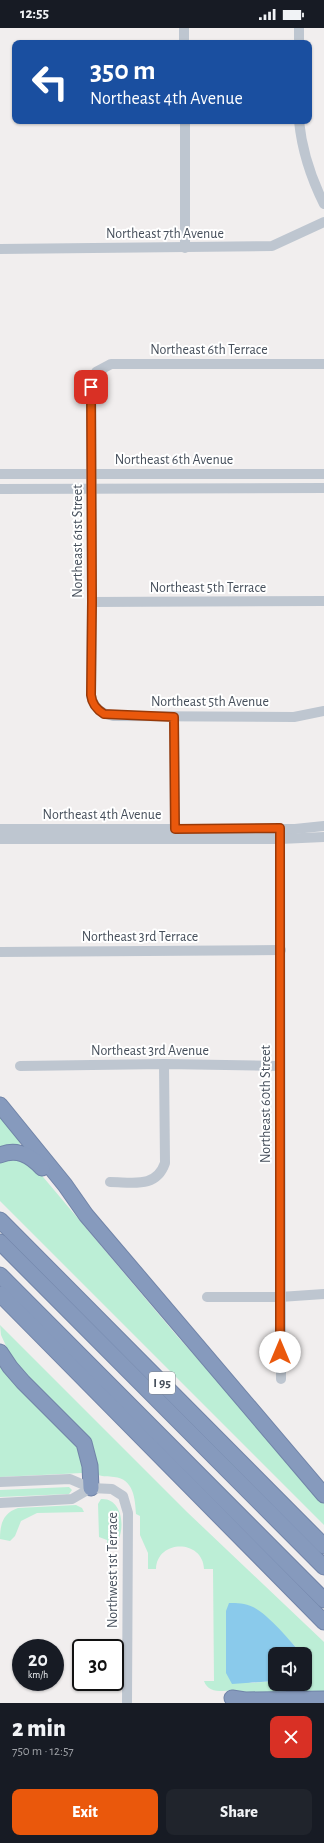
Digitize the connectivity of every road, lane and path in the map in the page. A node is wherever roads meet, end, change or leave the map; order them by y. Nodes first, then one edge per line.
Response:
1 (184, 28) edge
2 (299, 28) edge
3 (184, 40) edge
4 (299, 40) edge
5 (185, 124) edge
6 (299, 124) edge
7 (324, 204) edge
8 (324, 222) edge
9 (185, 248) junction
10 (0, 249) edge
11 (324, 364) edge
12 (96, 372) joint
13 (0, 474) edge
14 (324, 474) edge
15 (91, 475) junction
16 (92, 488) junction
17 (324, 488) edge
18 (0, 489) edge
19 (324, 601) edge
20 (92, 602) junction
21 (97, 709) joint
22 (324, 711) edge
23 (174, 717) junction
24 (324, 826) edge
25 (280, 828) junction
26 (0, 829) edge
27 (175, 834) junction
28 (324, 837) edge
29 (0, 839) edge
30 (280, 839) junction
31 (280, 950) junction
32 (0, 952) edge
33 (164, 1064) junction
34 (20, 1066) dead end
35 (280, 1066) junction
36 (0, 1105) edge
37 (0, 1155) edge
38 (110, 1182) dead end
39 (86, 1215) junction
40 (0, 1220) edge
41 (0, 1242) edge
42 (0, 1275) edge
43 (0, 1294) edge
44 (324, 1294) edge
45 (207, 1297) dead end
46 (280, 1298) junction
47 (0, 1352) edge
48 (281, 1379) dead end
49 (0, 1482) edge
50 (91, 1488) junction
51 (324, 1495) edge
52 (0, 1503) edge
53 (324, 1546) edge
54 (324, 1567) edge
55 (324, 1600) edge
56 (324, 1622) edge
57 (232, 1698) dead end
58 (324, 1699) edge
59 (127, 1703) edge

1 - 3 street
2 - 4 street
5 - 9 street
6 - 7 street
8 - 9 street, Northeast 7th Avenue
9 - 10 street, Northeast 7th Avenue
11 - 12 street, Northeast 6th Terrace
12 - 15 street, Northeast 61st Street
13 - 15 street, Northeast 6th Avenue
14 - 15 street, Northeast 6th Avenue
15 - 16 street, Northeast 61st Street
16 - 17 street, Northeast 6th Avenue
16 - 18 street, Northeast 6th Avenue
16 - 20 street, Northeast 61st Street
19 - 20 street, Northeast 5th Terrace
20 - 21 street, Northeast 61st Street
21 - 23 street, Northeast 5th Avenue
22 - 23 street, Northeast 5th Avenue
23 - 27 street
24 - 25 street, Northeast 4th Avenue
25 - 27 street, Northeast 4th Avenue
25 - 30 street, Northeast 60th Street
26 - 27 street, Northeast 4th Avenue
27 - 29 street, Northeast 4th Avenue
27 - 30 street, Northeast 4th Avenue
28 - 30 street, Northeast 4th Avenue
30 - 31 street, Northeast 60th Street
31 - 32 street, Northeast 3rd Terrace
31 - 35 street, Northeast 60th Street
33 - 34 street, Northeast 3rd Avenue
33 - 35 street, Northeast 3rd Avenue
33 - 38 street
35 - 46 street, Northeast 60th Street
36 - 39 highway
37 - 39 highway
39 - 51 highway
40 - 53 highway, I 95
41 - 54 highway
42 - 55 highway
43 - 56 highway
44 - 46 street
45 - 46 street
46 - 48 street, Northeast 60th Street
47 - 50 highway
49 - 50 street, Northwest 1st Terrace
50 - 52 street
50 - 59 street, Northwest 1st Terrace
57 - 58 highway

